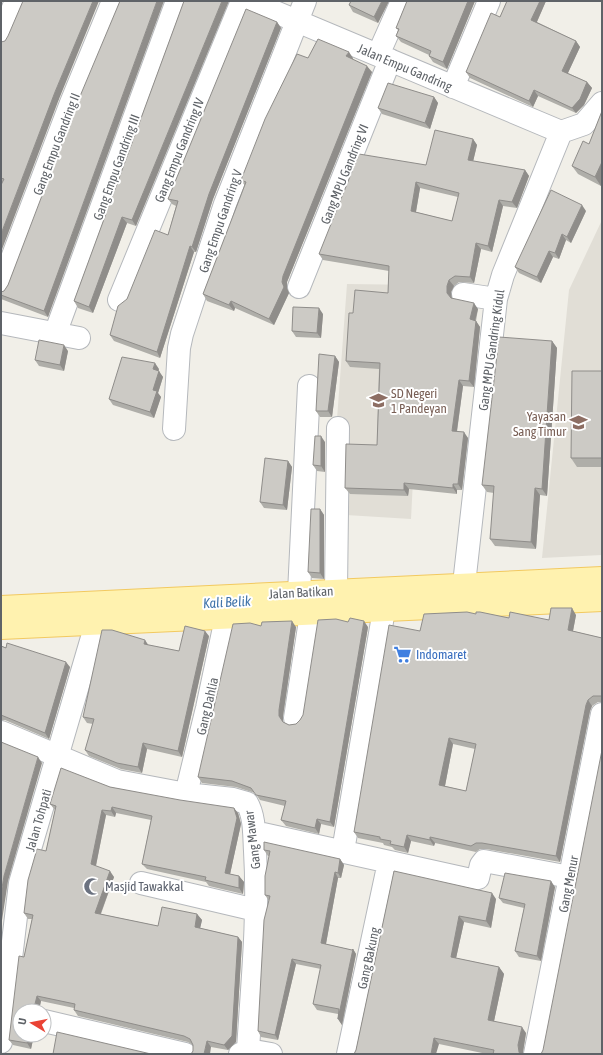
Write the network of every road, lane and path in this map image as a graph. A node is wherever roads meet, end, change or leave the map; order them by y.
1 (16, 1) edge
2 (113, 1) edge
3 (177, 1) edge
4 (242, 1) edge
5 (249, 1) edge
6 (305, 1) edge
7 (402, 1) edge
8 (488, 1) edge
9 (296, 21) junction
10 (1, 36) edge
11 (384, 58) junction
12 (453, 87) junction
13 (602, 103) edge
14 (561, 132) junction
15 (1, 287) edge
16 (299, 287) dead end
17 (463, 294) dead end
18 (496, 299) junction
19 (118, 300) dead end
20 (1, 323) edge
21 (55, 334) junction
22 (79, 338) dead end
23 (309, 386) dead end
24 (338, 428) dead end
25 (174, 429) dead end
26 (602, 578) edge
27 (463, 584) junction
28 (336, 591) junction
29 (299, 593) junction
30 (602, 600) edge
31 (462, 606) junction
32 (1, 608) edge
33 (384, 610) junction
34 (94, 613) junction
35 (311, 614) junction
36 (226, 618) junction
37 (1, 628) edge
38 (602, 714) edge
39 (295, 718) dead end
40 (1, 732) edge
41 (57, 757) junction
42 (186, 794) junction
43 (254, 832) junction
44 (343, 851) junction
45 (389, 862) junction
46 (570, 876) junction
47 (141, 883) dead end
48 (256, 910) junction
49 (9, 1013) edge
50 (52, 1023) edge
51 (1, 1042) edge
52 (244, 1052) edge
53 (185, 1054) edge
54 (271, 1054) edge
55 (348, 1054) edge
56 (535, 1054) edge

1 - 10 street
2 - 15 street, Gang Empu Gandring II
3 - 21 street, Gang Empu Gandring III
4 - 19 street, Gang Empu Gandring IV
5 - 9 street, Jalan Empu Gandring
6 - 9 street, Gang Empu Gandring V
7 - 11 street, Gang MPU Gandring VI
8 - 12 street
9 - 11 street, Jalan Empu Gandring
9 - 25 street, Gang Empu Gandring V
11 - 12 street, Jalan Empu Gandring
11 - 16 street, Gang MPU Gandring VI
12 - 14 street, Jalan Empu Gandring
13 - 14 street
14 - 18 street, Gang MPU Gandring Kidul
17 - 18 street
18 - 27 street, Gang MPU Gandring Kidul
20 - 21 street
21 - 22 street
23 - 29 street
24 - 28 street
26 - 27 main road, Jalan Batikan
27 - 28 main road, Jalan Batikan
27 - 31 street, Gang MPU Gandring Kidul
28 - 29 main road, Jalan Batikan
29 - 34 main road, Jalan Batikan
30 - 31 main road, Jalan Batikan
31 - 33 main road, Jalan Batikan
32 - 34 main road, Jalan Batikan
33 - 35 main road, Jalan Batikan
33 - 44 street
34 - 36 main road, Jalan Batikan
34 - 37 main road, Jalan Batikan
34 - 41 street, Jalan Tohpati
35 - 36 main road, Jalan Batikan
35 - 39 street
36 - 42 street, Gang Dahlia
38 - 46 street, Gang Menur
40 - 41 street, Gang Mawar
41 - 42 street, Gang Mawar
41 - 49 street, Jalan Tohpati
42 - 43 street, Gang Mawar
43 - 44 street
43 - 48 street, Gang Mawar
44 - 45 street
45 - 46 street
45 - 55 street, Gang Bakung
46 - 56 street, Gang Menur
47 - 48 street
48 - 52 street, Gang Mawar
49 - 51 street, Jalan Tohpati
50 - 53 street
52 - 54 street

